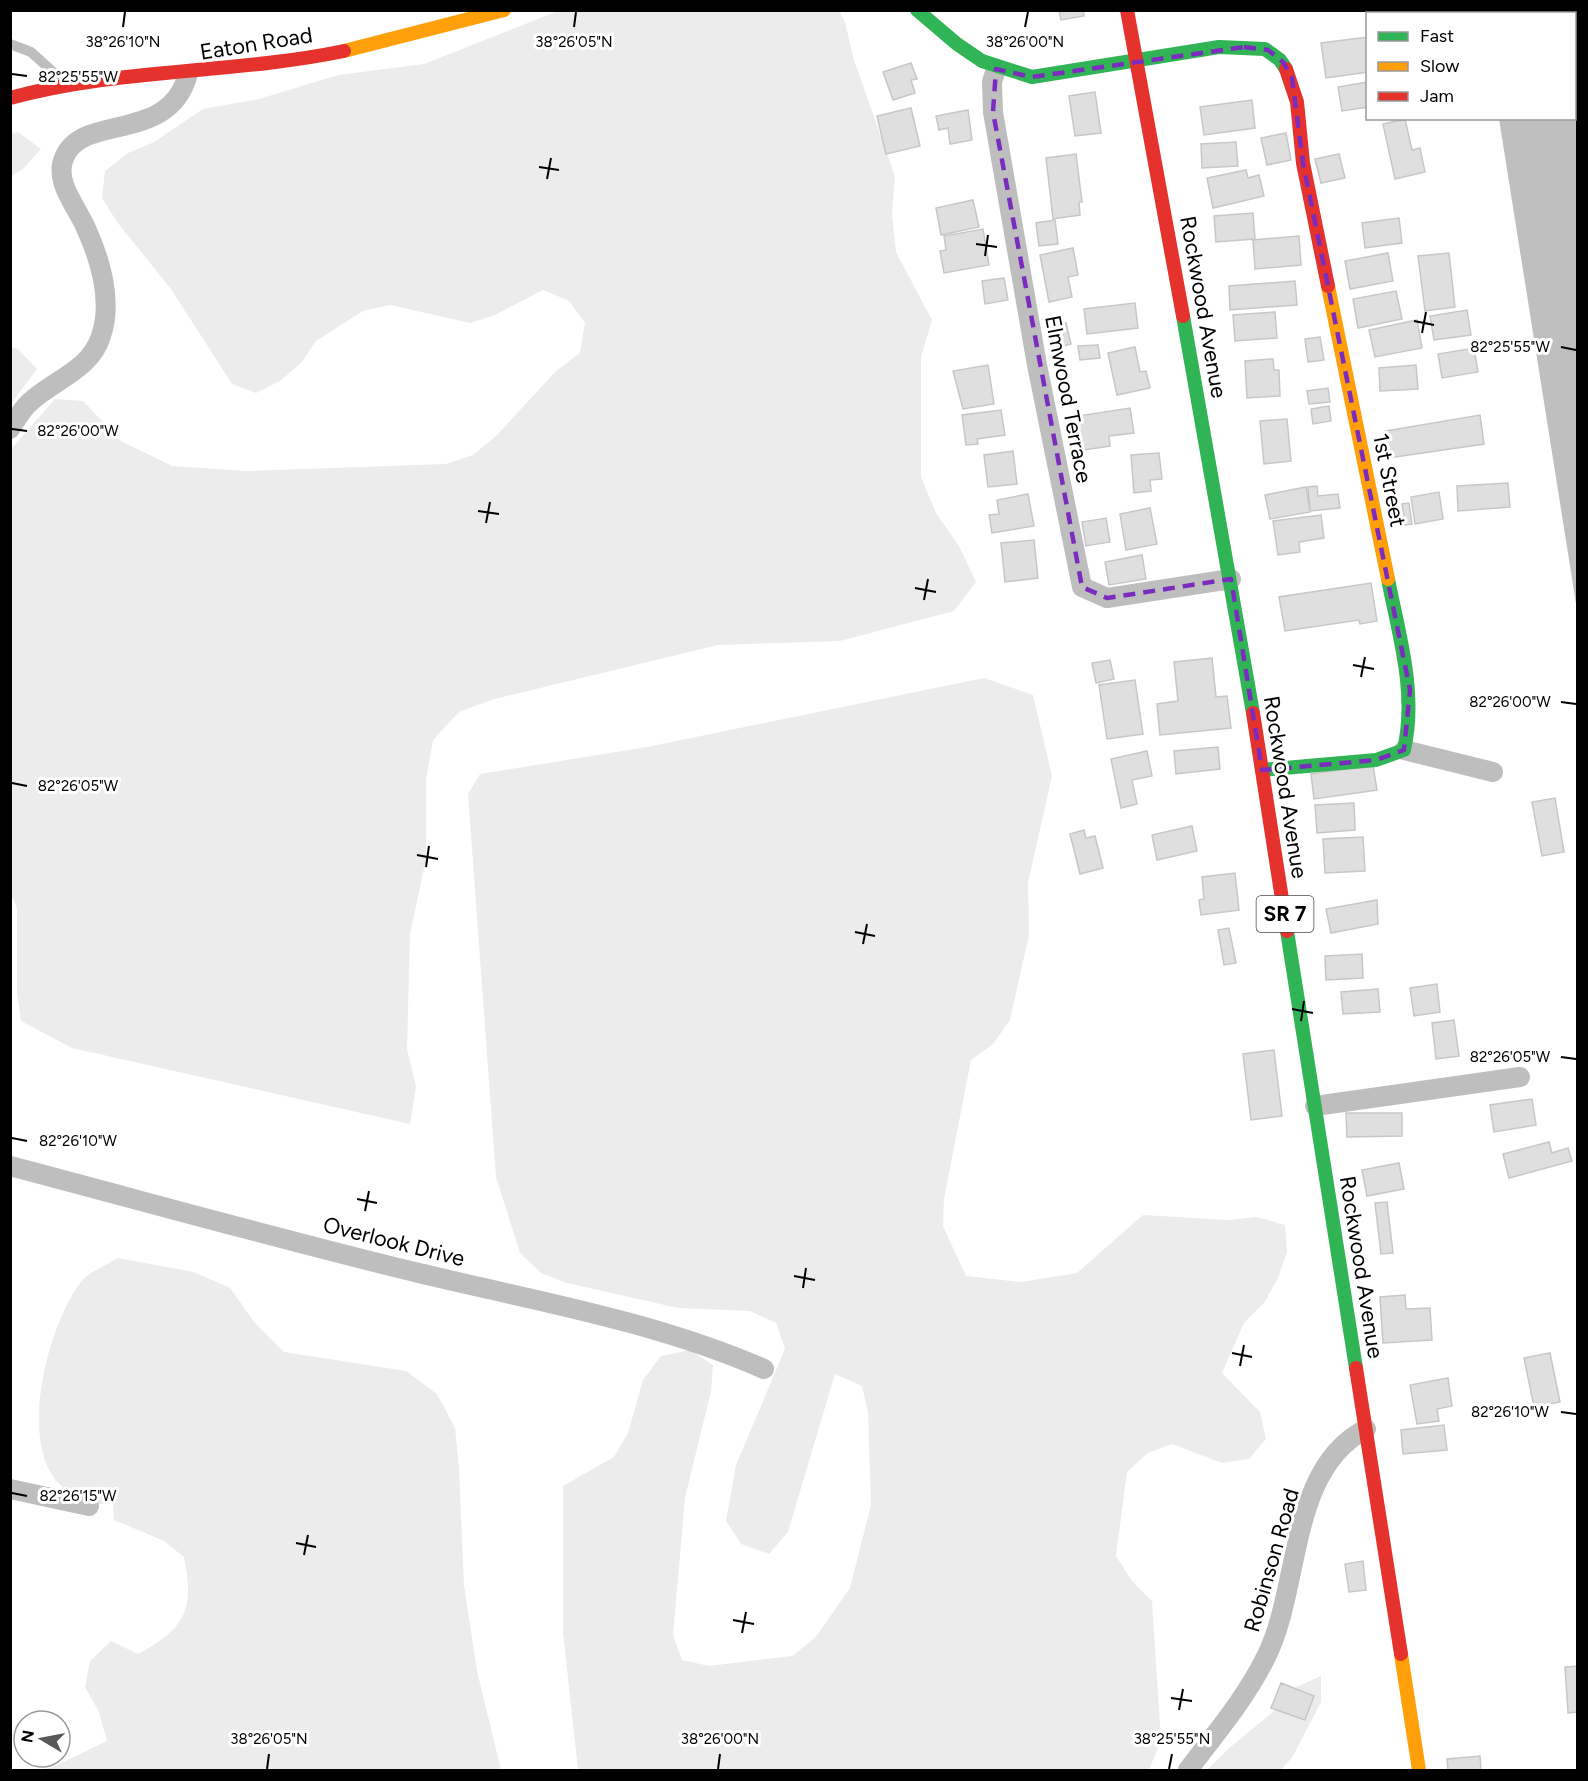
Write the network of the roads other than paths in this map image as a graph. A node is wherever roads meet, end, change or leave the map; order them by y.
1 (504, 10) edge
2 (917, 10) edge
3 (1127, 10) edge
4 (10, 44) edge
5 (1136, 61) junction
6 (996, 69) junction
7 (188, 74) junction
8 (68, 85) junction
9 (10, 98) edge
10 (10, 429) edge
11 (1231, 579) junction
12 (1404, 750) junction
13 (1262, 770) junction
14 (1493, 772) dead end
15 (1520, 1077) dead end
16 (1315, 1106) junction
17 (10, 1166) edge
18 (764, 1369) dead end
19 (1366, 1429) junction
20 (10, 1489) edge
21 (89, 1506) dead end
22 (1188, 1770) edge
23 (1419, 1770) edge

1 - 7 main road, Eaton Road
2 - 6 main road
3 - 5 main road, SR 7
4 - 8 lane
5 - 6 main road
5 - 11 main road, Rockwood Avenue / SR 7
5 - 12 main road, 1st Street
6 - 11 street, Elmwood Terrace
7 - 8 main road, Eaton Road
7 - 10 street
8 - 9 main road, Eaton Road
11 - 13 main road, Rockwood Avenue / SR 7
12 - 13 main road
12 - 14 street
13 - 16 main road, Rockwood Avenue / SR 7
15 - 16 street
16 - 19 main road, Rockwood Avenue / SR 7
17 - 18 street, Overlook Drive
19 - 22 street, Robinson Road
19 - 23 main road, Rockwood Avenue / SR 7
20 - 21 street

